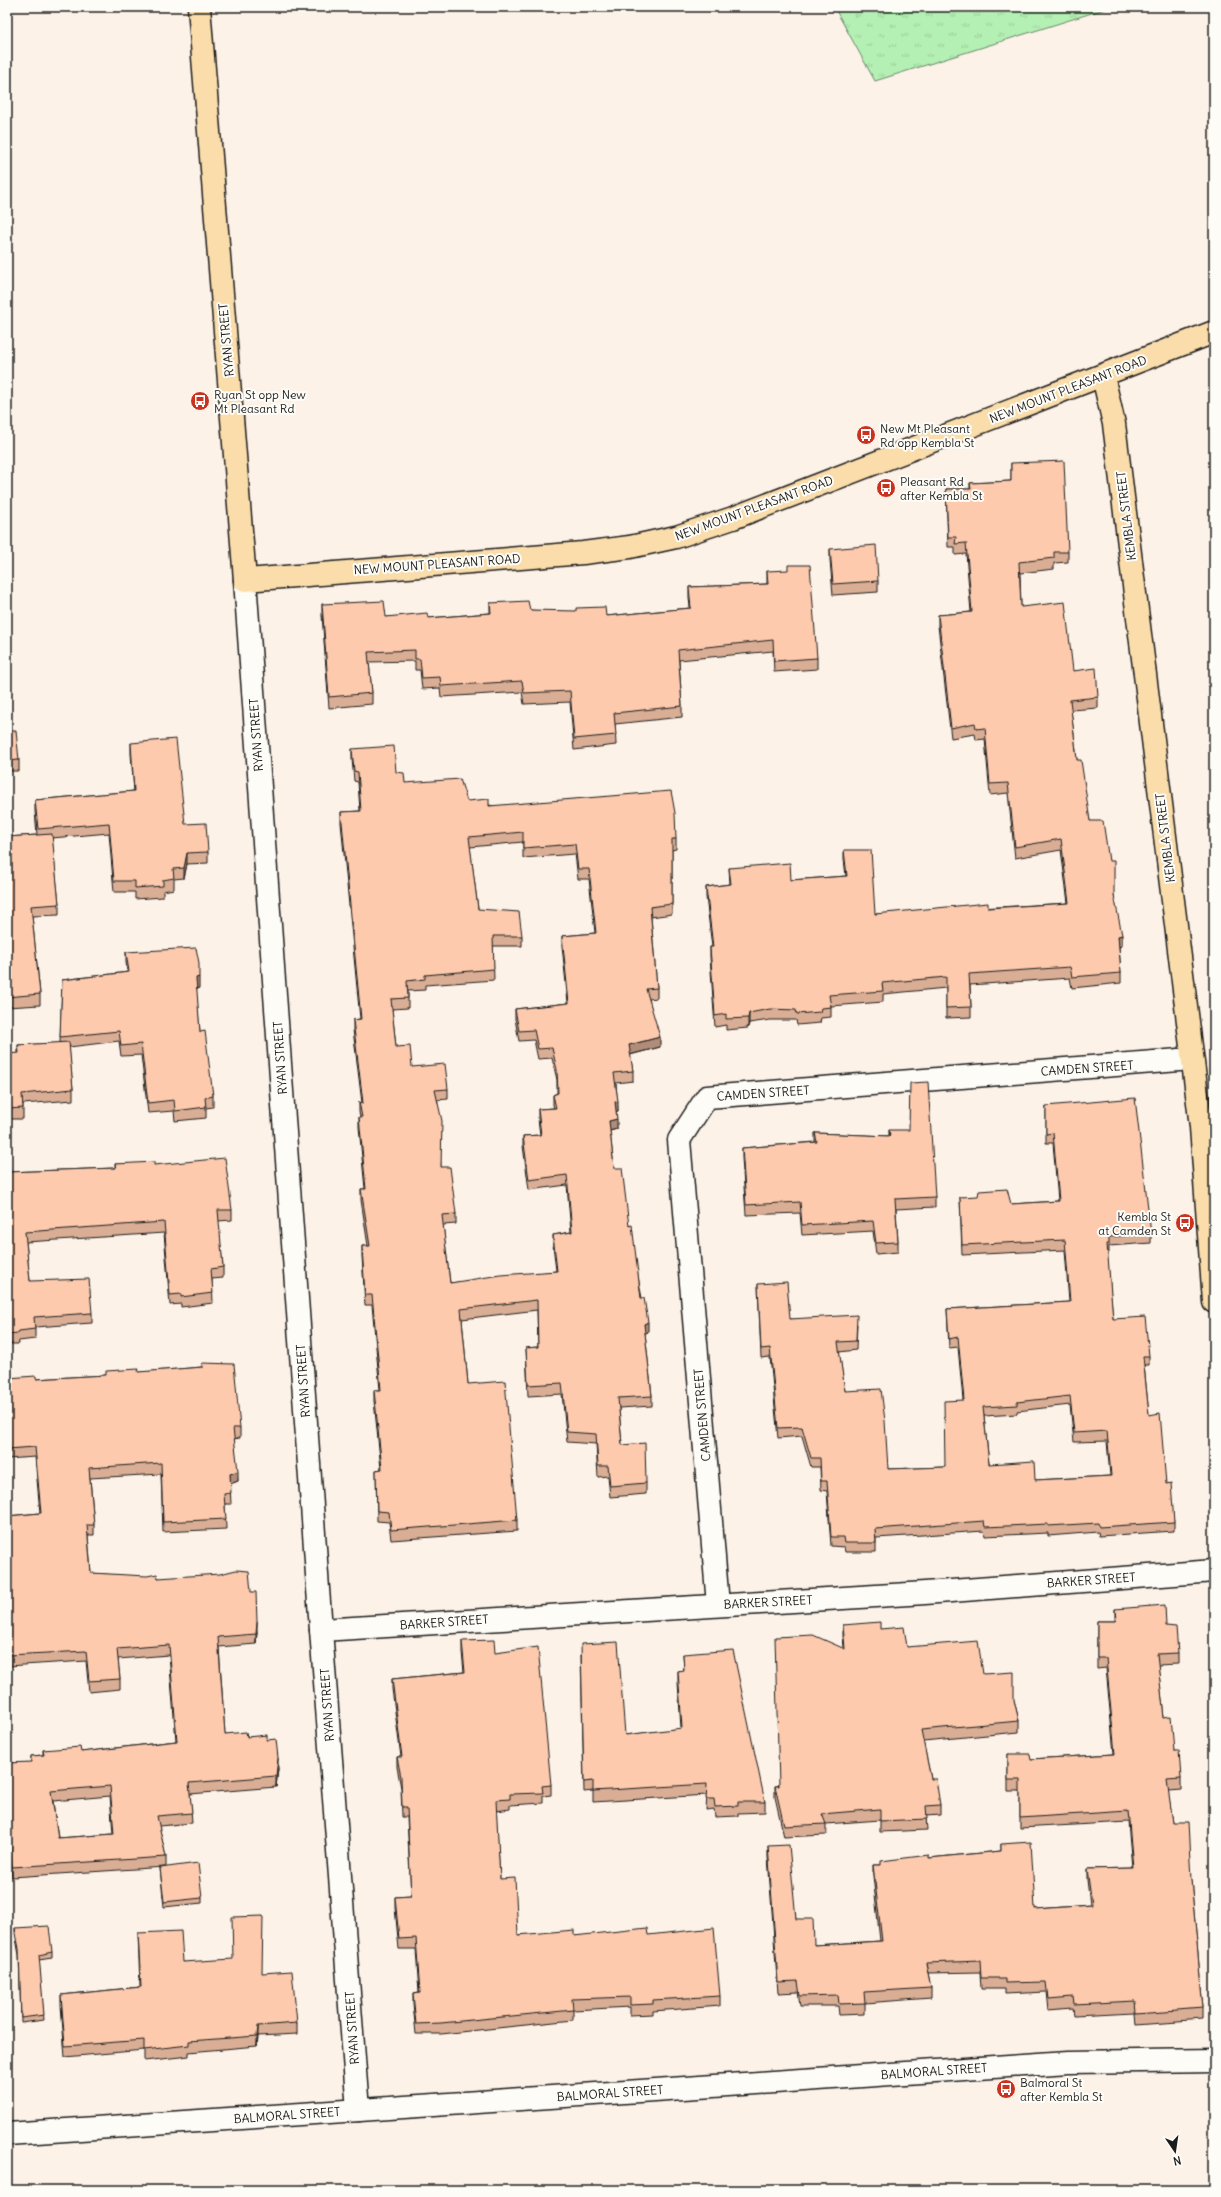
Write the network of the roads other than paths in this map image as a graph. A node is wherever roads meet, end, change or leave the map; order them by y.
1 (199, 7) edge
2 (1214, 332) edge
3 (1102, 376) junction
4 (245, 580) junction
5 (1192, 1059) junction
6 (1207, 1127) edge
7 (1214, 1302) edge
8 (1214, 1571) edge
9 (718, 1605) junction
10 (321, 1630) junction
11 (1214, 2060) edge
12 (358, 2110) junction
13 (7, 2134) edge

1 - 4 main road, RYAN STREET
2 - 3 main road, NEW MOUNT PLEASANT ROAD
3 - 4 main road, NEW MOUNT PLEASANT ROAD
3 - 5 main road, KEMBLA STREET
4 - 10 street, RYAN STREET
5 - 6 main road, KEMBLA STREET
5 - 9 street, CAMDEN STREET
6 - 7 main road, KEMBLA STREET
8 - 9 street, BARKER STREET
9 - 10 street, BARKER STREET
10 - 12 street, RYAN STREET
11 - 12 street, BALMORAL STREET
12 - 13 street, BALMORAL STREET

